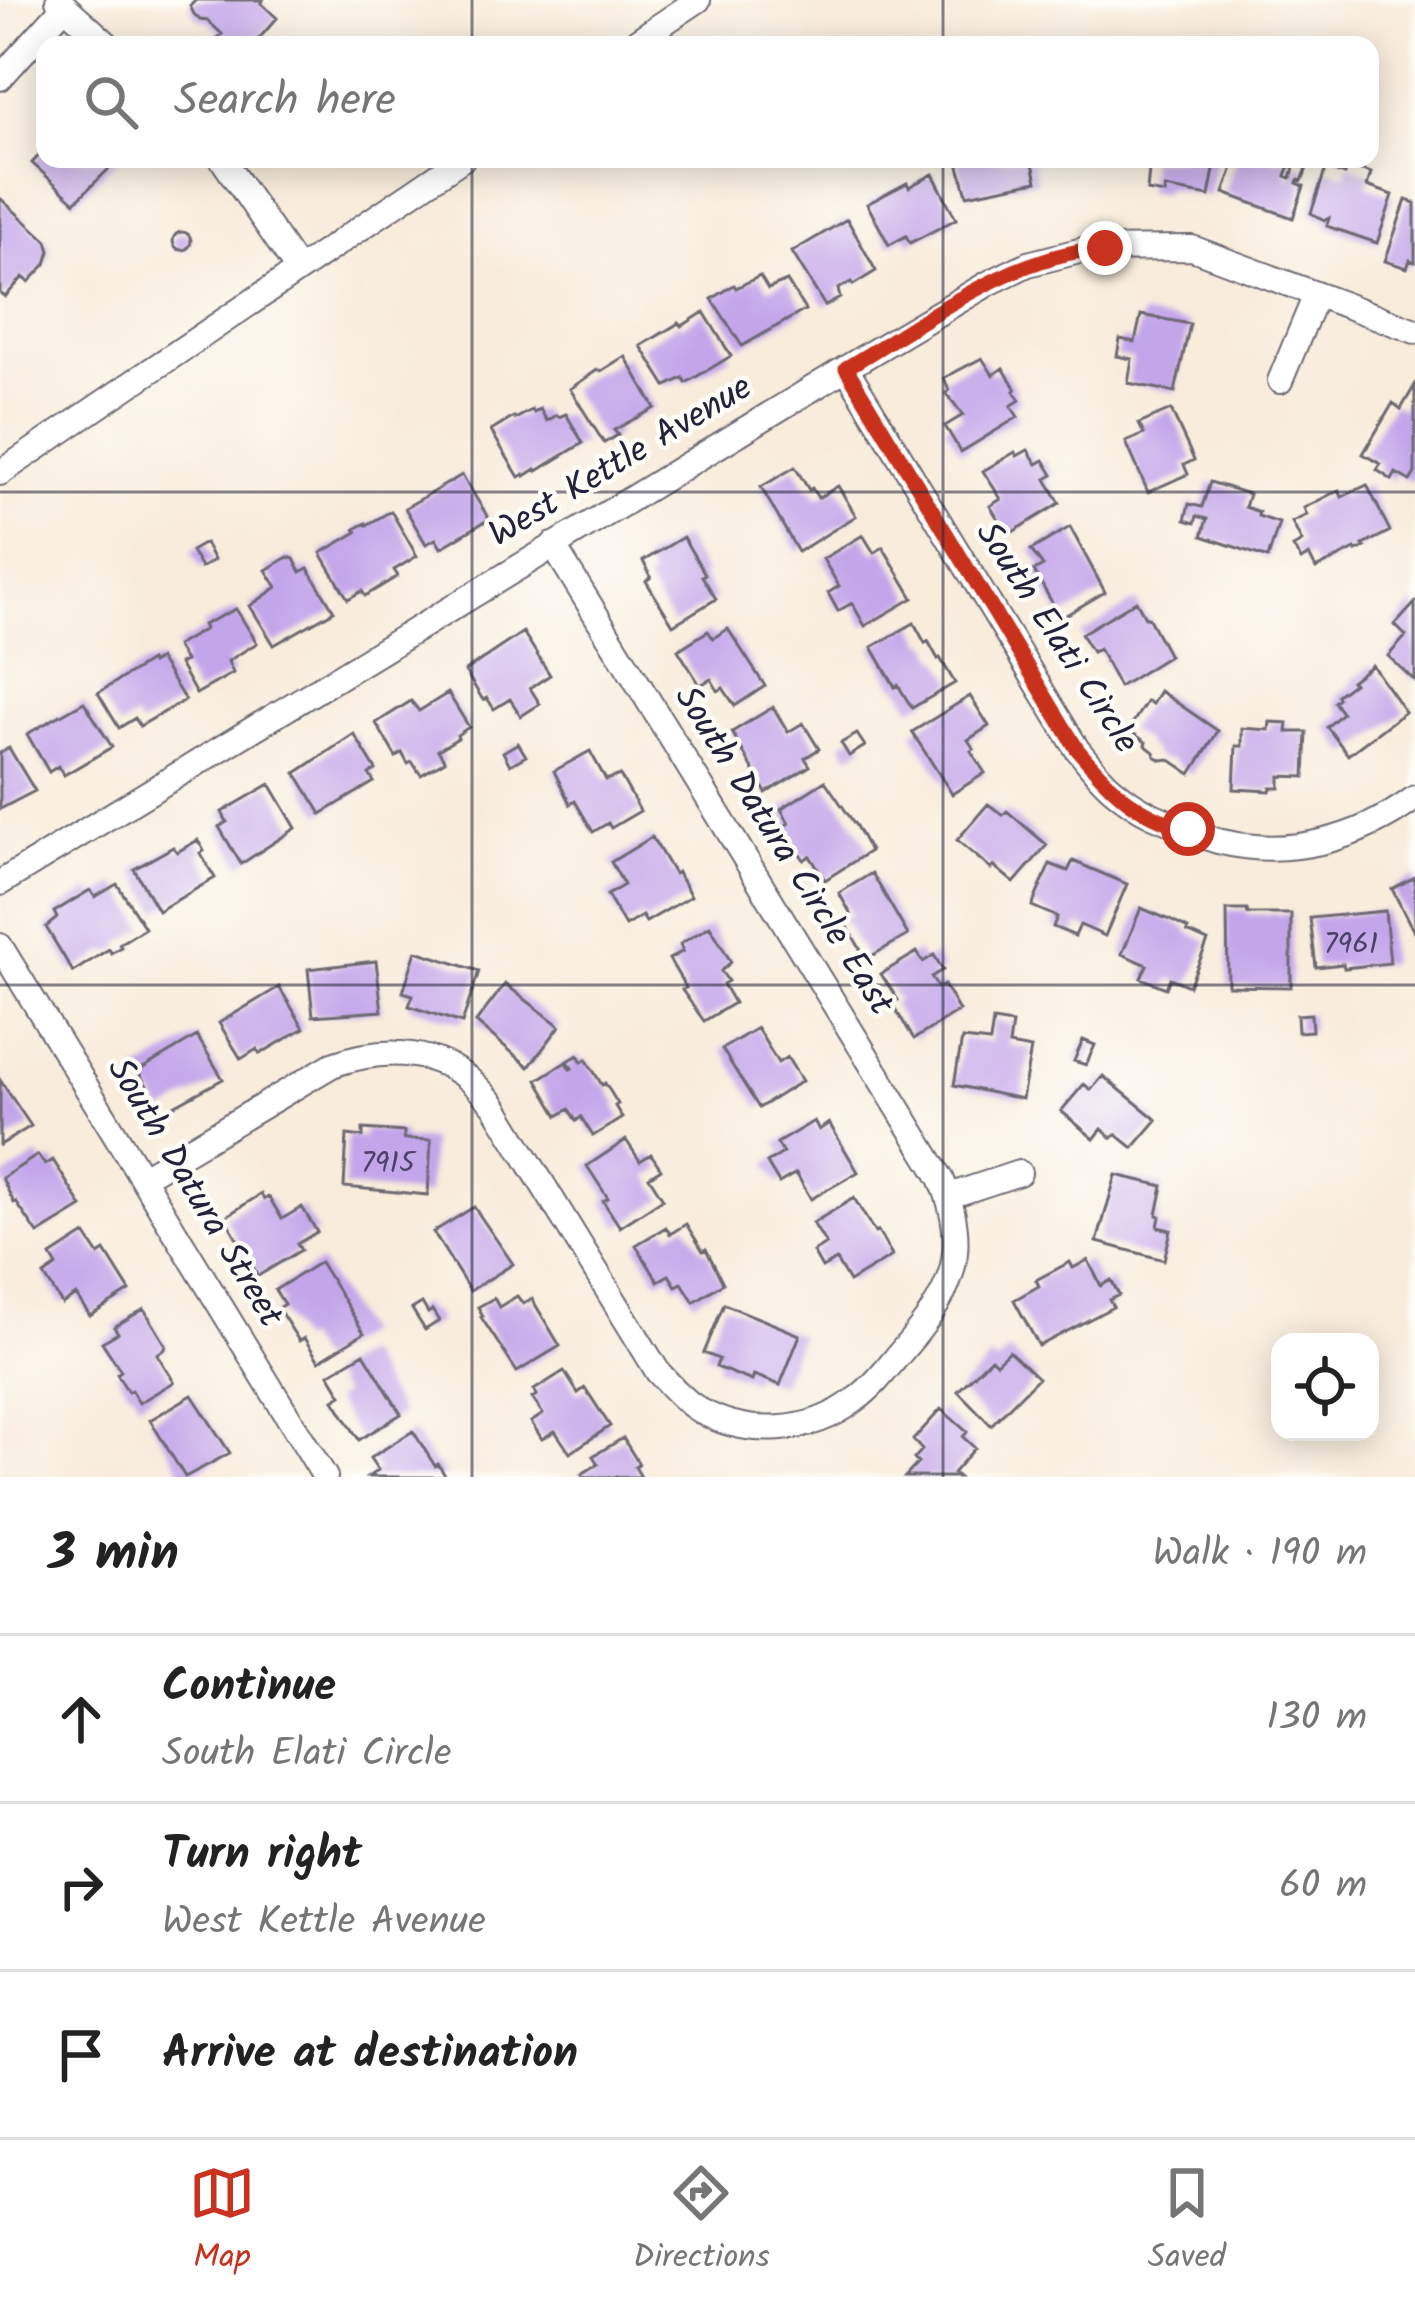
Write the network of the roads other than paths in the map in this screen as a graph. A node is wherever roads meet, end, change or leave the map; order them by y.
1 (698, 0) edge
2 (62, 3) edge
3 (98, 36) edge
4 (644, 36) edge
5 (0, 78) edge
6 (228, 168) edge
7 (449, 168) edge
8 (298, 270) junction
9 (1316, 295) junction
10 (1415, 331) edge
11 (846, 368) junction
12 (1280, 381) dead end
13 (0, 473) edge
14 (553, 545) junction
15 (1415, 798) edge
16 (0, 883) edge
17 (0, 946) edge
18 (1019, 1173) dead end
19 (143, 1178) junction
20 (949, 1196) junction
21 (325, 1477) edge

1 - 4 street
2 - 3 street
2 - 5 street
6 - 8 street
7 - 8 street
8 - 13 street
9 - 10 street, West Kettle Avenue
9 - 11 street, West Kettle Avenue
9 - 12 street
11 - 14 street, West Kettle Avenue
11 - 15 street, South Elati Circle
14 - 16 street, West Kettle Avenue
14 - 20 street, South Datura Circle East
17 - 19 street, South Datura Street
18 - 20 street
19 - 20 street, South Datura Circle East
19 - 21 street, South Datura Street

